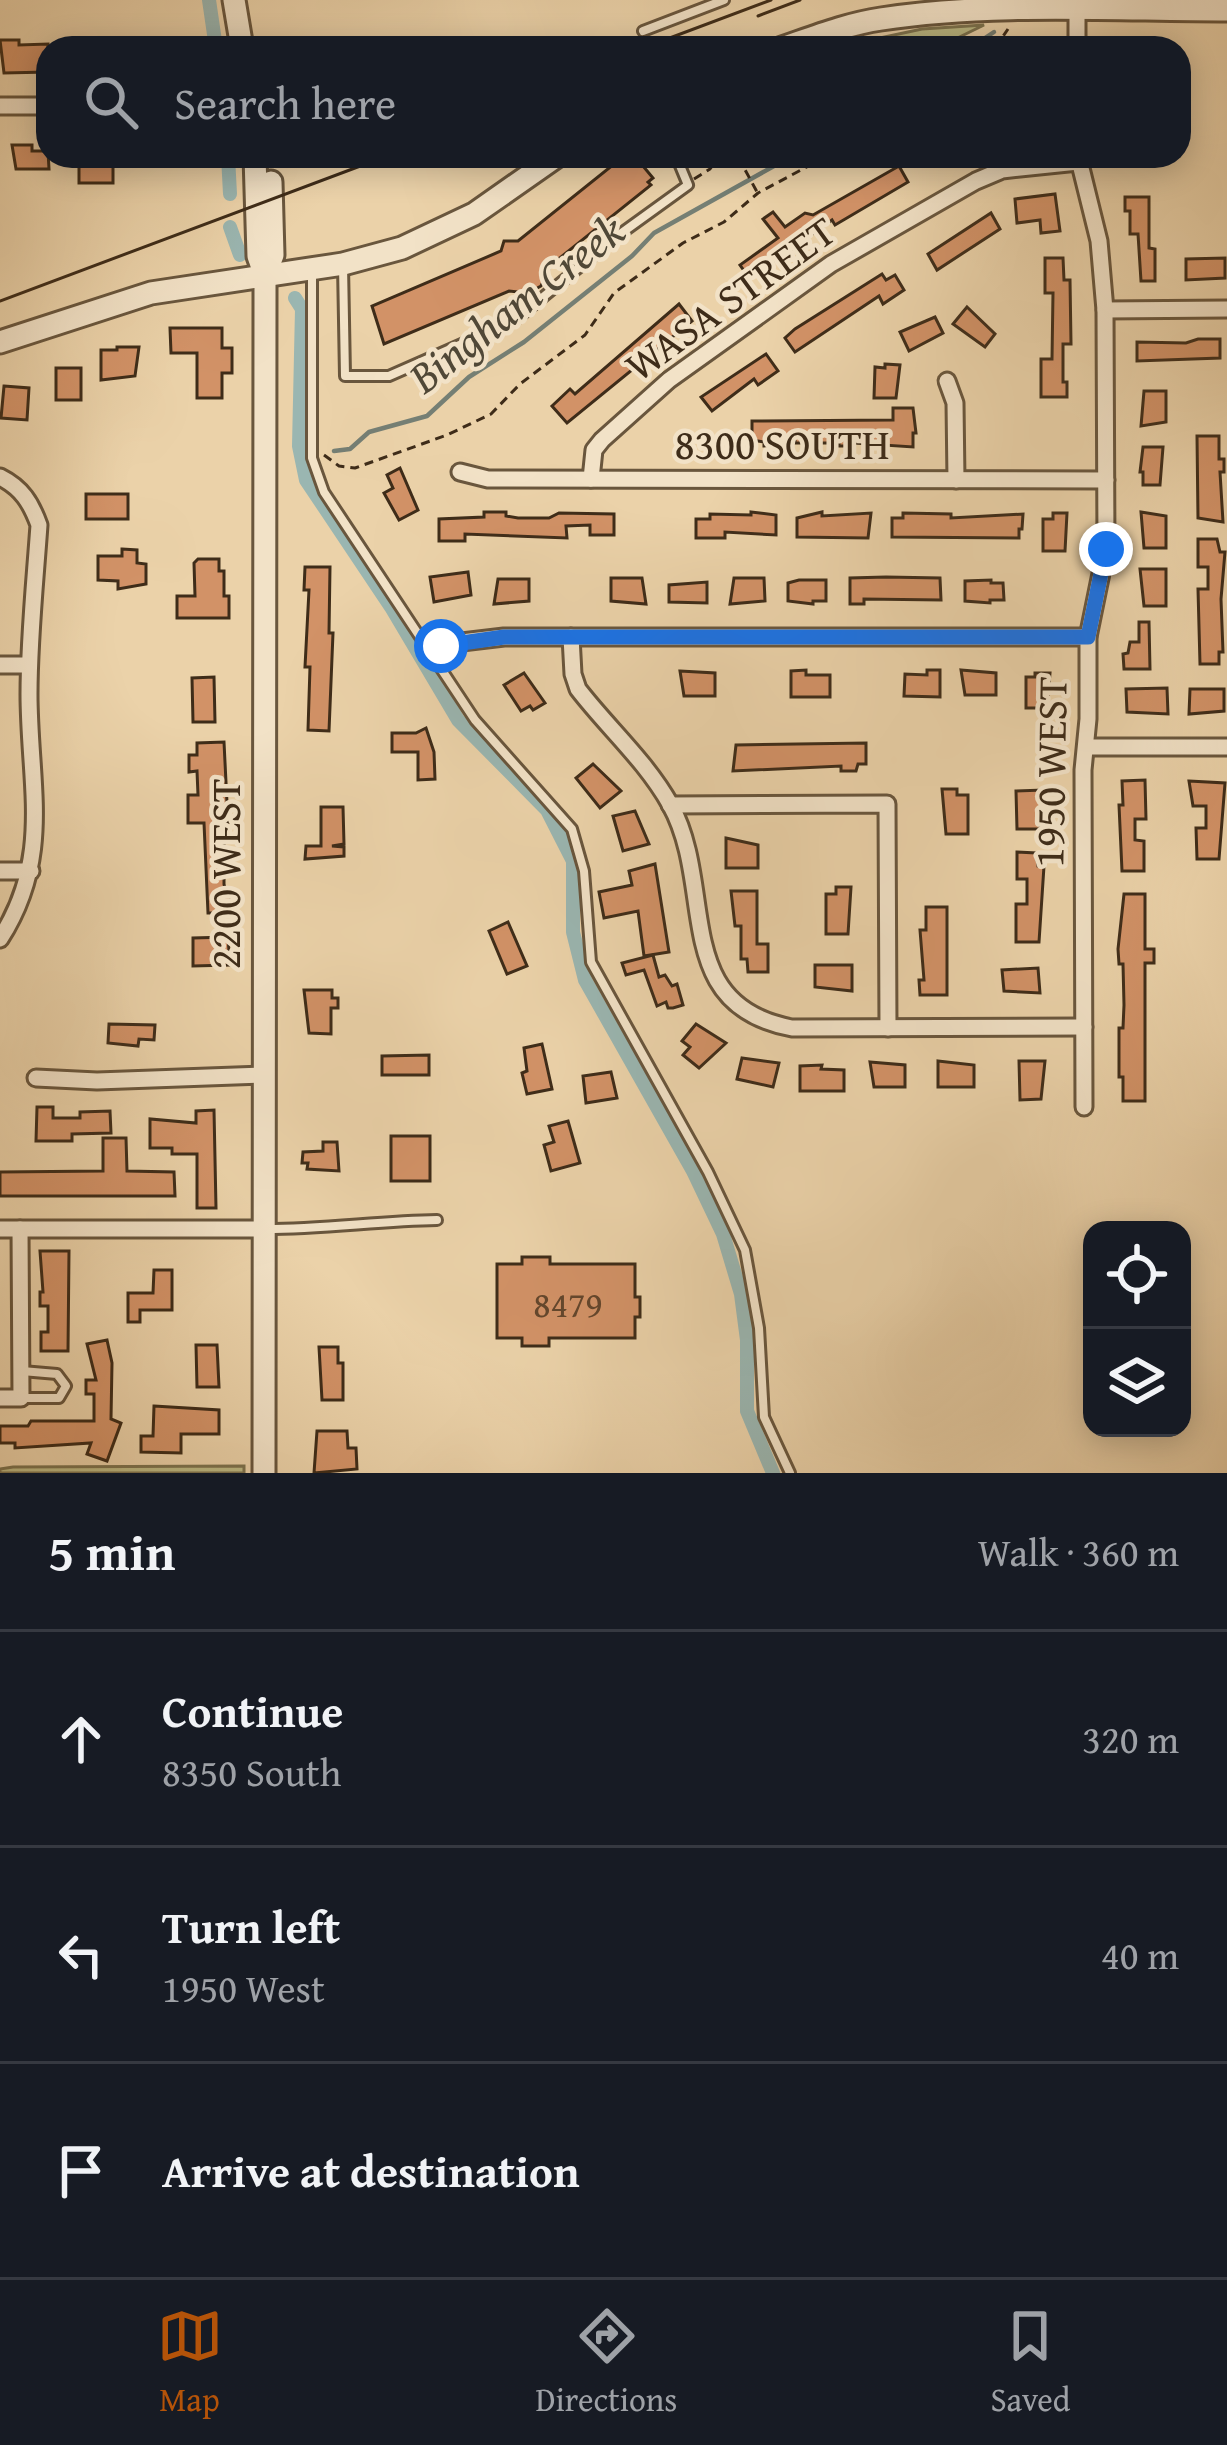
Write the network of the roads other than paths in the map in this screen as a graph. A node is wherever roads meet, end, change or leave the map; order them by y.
1 (234, 0) edge
2 (724, 0) edge
3 (1077, 10) junction
4 (1227, 10) edge
5 (644, 31) dead end
6 (240, 36) edge
7 (823, 36) edge
8 (1077, 36) edge
9 (0, 106) edge
10 (36, 106) edge
11 (255, 168) edge
12 (269, 168) edge
13 (540, 168) edge
14 (681, 168) edge
15 (1016, 168) edge
16 (1080, 168) edge
17 (343, 264) junction
18 (312, 269) junction
19 (265, 276) junction
20 (1227, 309) edge
21 (1105, 310) junction
22 (0, 342) edge
23 (947, 380) dead end
24 (460, 472) dead end
25 (0, 477) edge
26 (591, 479) junction
27 (956, 480) junction
28 (1106, 480) junction
29 (572, 637) junction
30 (1088, 637) junction
31 (428, 646) junction
32 (0, 665) edge
33 (29, 665) junction
34 (1086, 747) junction
35 (1227, 747) edge
36 (670, 805) junction
37 (0, 871) edge
38 (31, 871) junction
39 (0, 939) edge
40 (1084, 1027) junction
41 (888, 1028) junction
42 (264, 1075) junction
43 (36, 1078) dead end
44 (1084, 1107) dead end
45 (437, 1220) dead end
46 (264, 1228) junction
47 (0, 1229) edge
48 (20, 1229) junction
49 (21, 1371) junction
50 (0, 1398) edge
51 (21, 1398) junction
52 (264, 1473) edge
53 (790, 1473) edge

1 - 6 street
2 - 5 lane
3 - 4 street
3 - 7 street
3 - 8 street
9 - 10 street
11 - 19 street, 2200 WEST
12 - 19 street, 2200 WEST
13 - 17 street
14 - 17 lane
15 - 26 street, WASA STREET
16 - 21 street, 1950 WEST
17 - 18 street
18 - 19 street
18 - 31 lane
19 - 22 street
19 - 42 street, 2200 WEST
20 - 21 street
21 - 28 street, 1950 WEST
23 - 27 street
24 - 26 street, 8300 SOUTH
25 - 33 street
26 - 27 street, 8300 SOUTH
27 - 28 street, 8300 SOUTH
28 - 30 street, 1950 WEST
29 - 30 street
29 - 31 street
29 - 36 street
30 - 34 street, 1950 WEST
31 - 53 lane
32 - 33 street
33 - 38 street
34 - 35 street
34 - 40 street, 1950 WEST
36 - 41 street
36 - 41 street
37 - 38 street
38 - 39 street
40 - 41 street
40 - 44 street, 1950 WEST
42 - 43 street
42 - 46 street, 2200 WEST
45 - 46 lane
46 - 48 street
46 - 52 street, 2200 WEST
47 - 48 street
48 - 49 street
49 - 51 street
49 - 51 lane
50 - 51 street

